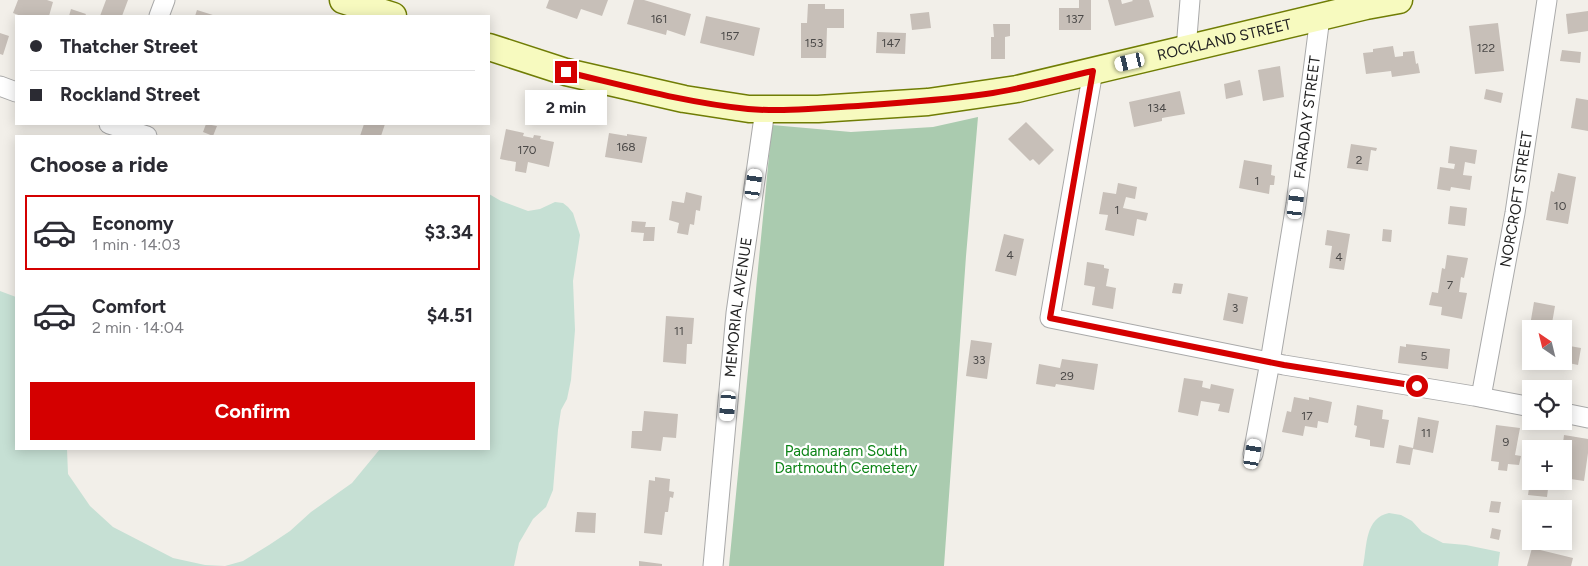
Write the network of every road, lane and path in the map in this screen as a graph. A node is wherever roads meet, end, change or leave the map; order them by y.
1 (165, 0) edge
2 (343, 0) edge
3 (1190, 0) edge
4 (1399, 0) edge
5 (1547, 0) edge
6 (160, 15) edge
7 (390, 15) edge
8 (1320, 17) junction
9 (490, 47) edge
10 (1186, 49) junction
11 (1093, 71) junction
12 (0, 86) edge
13 (15, 92) edge
14 (765, 110) junction
15 (113, 125) edge
16 (137, 132) edge
17 (1270, 362) junction
18 (1481, 397) junction
19 (1522, 405) edge
20 (1572, 415) edge
21 (1588, 418) edge
22 (1253, 454) dead end
23 (713, 566) edge

1 - 6 street
2 - 7 street
3 - 10 street
4 - 8 street, ROCKLAND STREET
5 - 18 street, NORCROFT STREET
8 - 10 street, ROCKLAND STREET
8 - 17 street, FARADAY STREET
9 - 14 street, ROCKLAND STREET
10 - 11 street, ROCKLAND STREET
11 - 14 street, ROCKLAND STREET
11 - 17 street
12 - 13 street
14 - 23 street, MEMORIAL AVENUE
15 - 16 street
17 - 18 street
17 - 22 street, FARADAY STREET
18 - 19 street
20 - 21 street

